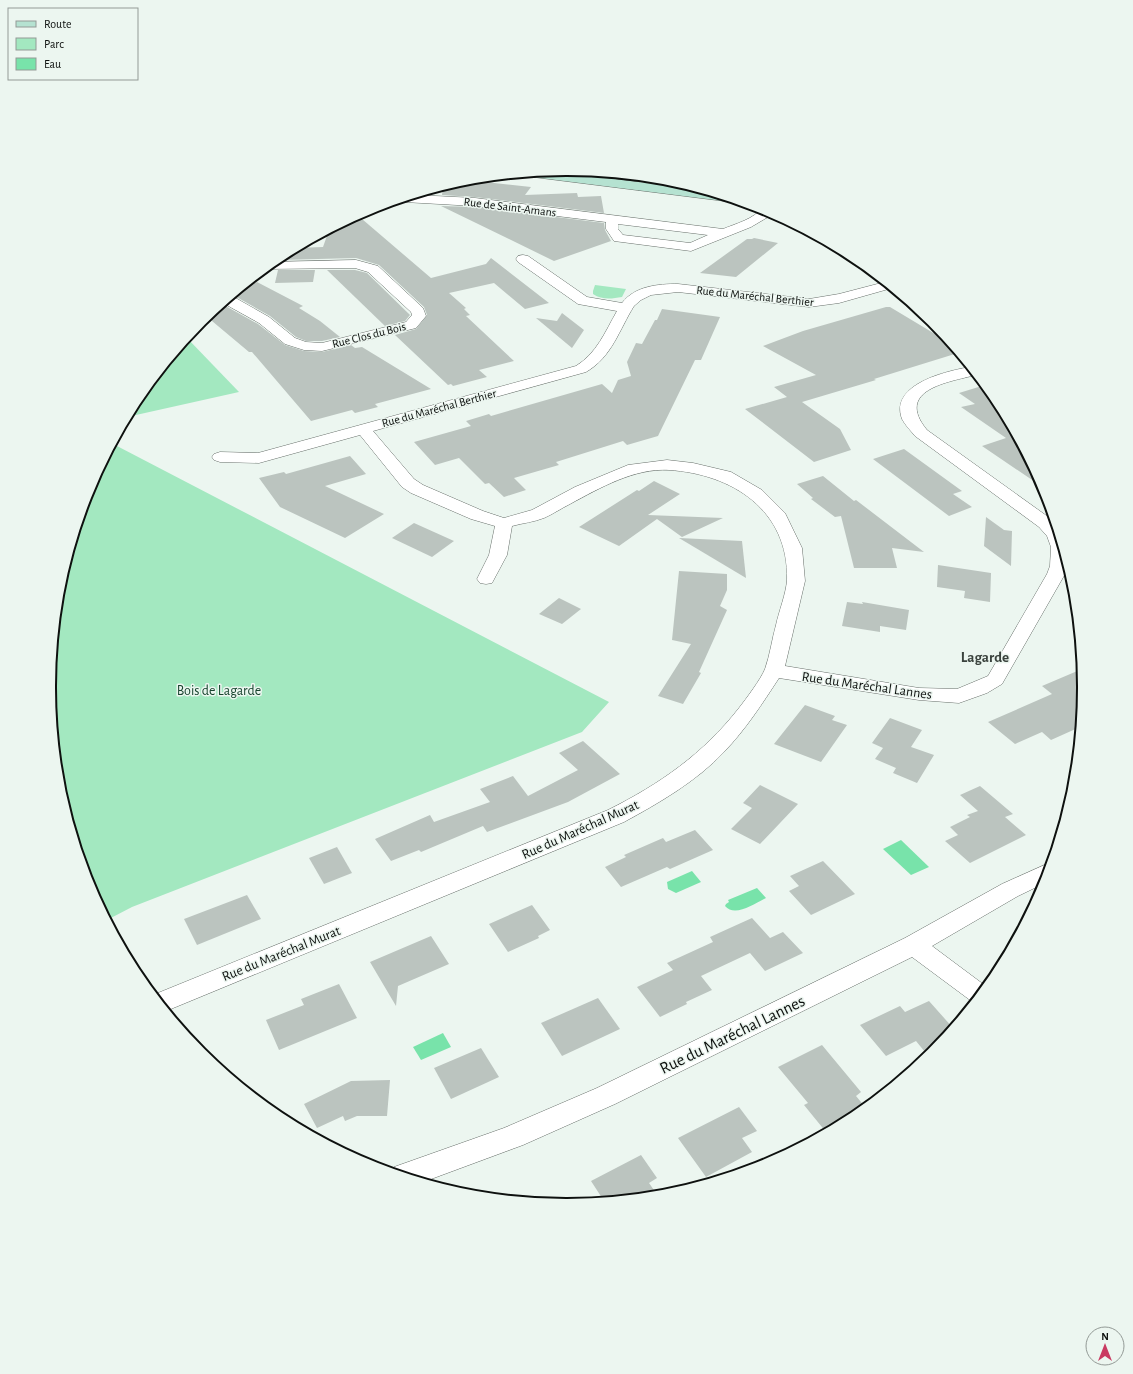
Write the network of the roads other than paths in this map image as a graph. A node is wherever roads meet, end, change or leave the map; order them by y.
1 (584, 177) edge
2 (630, 181) edge
3 (419, 199) edge
4 (761, 215) edge
5 (615, 220) junction
6 (723, 233) junction
7 (523, 259) dead end
8 (279, 266) edge
9 (883, 287) edge
10 (232, 301) edge
11 (626, 308) junction
12 (968, 372) edge
13 (363, 429) junction
14 (220, 457) dead end
15 (504, 523) junction
16 (1053, 532) edge
17 (1061, 560) edge
18 (486, 579) dead end
19 (774, 671) junction
20 (1041, 875) edge
21 (914, 945) junction
22 (977, 991) edge
23 (164, 1001) edge
24 (412, 1173) edge

1 - 2 main road
3 - 5 street, Rue de Saint-Amans
4 - 6 street, Rue de Saint-Amans
5 - 6 street, Rue de Saint-Amans
5 - 6 street, Rue de Saint-Amans
7 - 11 street
8 - 10 street, Rue Clos du Bois
9 - 11 street, Rue du Maréchal Berthier
11 - 13 street, Rue du Maréchal Berthier
12 - 16 street, Rue du Maréchal Lannes
13 - 14 street, Rue du Maréchal Berthier
13 - 15 street
15 - 18 street
15 - 19 street, Rue du Maréchal Murat
17 - 19 street, Rue du Maréchal Lannes
19 - 23 street, Rue du Maréchal Murat
20 - 21 street, Rue du Maréchal Lannes
21 - 22 street
21 - 24 street, Rue du Maréchal Lannes

